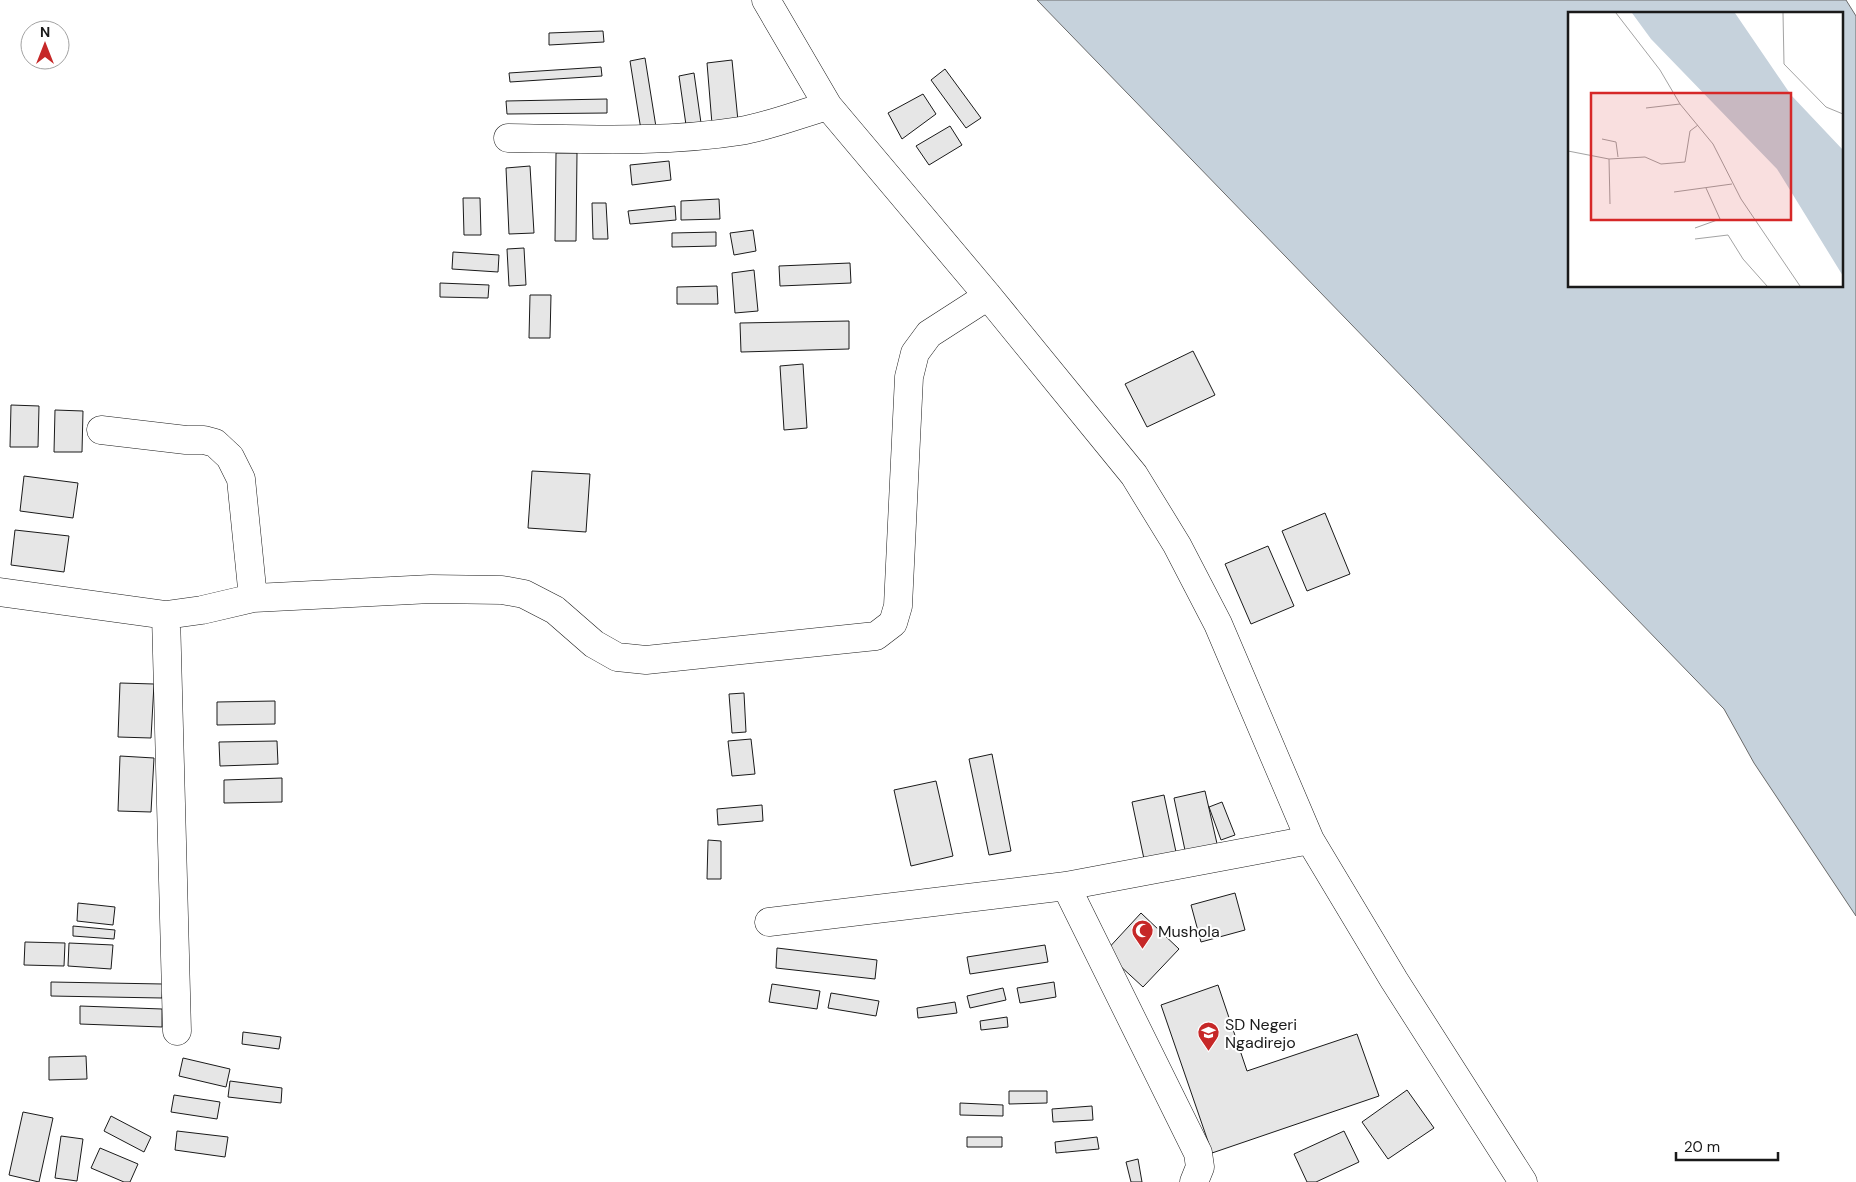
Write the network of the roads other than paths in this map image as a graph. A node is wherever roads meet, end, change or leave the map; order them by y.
1 (766, 0) edge
2 (828, 106) junction
3 (508, 138) dead end
4 (988, 296) junction
5 (101, 430) dead end
6 (0, 592) edge
7 (253, 598) junction
8 (166, 615) junction
9 (1310, 840) junction
10 (1066, 886) junction
11 (769, 922) dead end
12 (177, 1031) dead end
13 (1194, 1182) edge
14 (1523, 1182) edge

1 - 2 street
2 - 3 street
2 - 4 street
4 - 7 street
4 - 9 street
5 - 7 street
6 - 8 street
7 - 8 street
8 - 12 street
9 - 10 street
9 - 14 street
10 - 11 street
10 - 13 street

